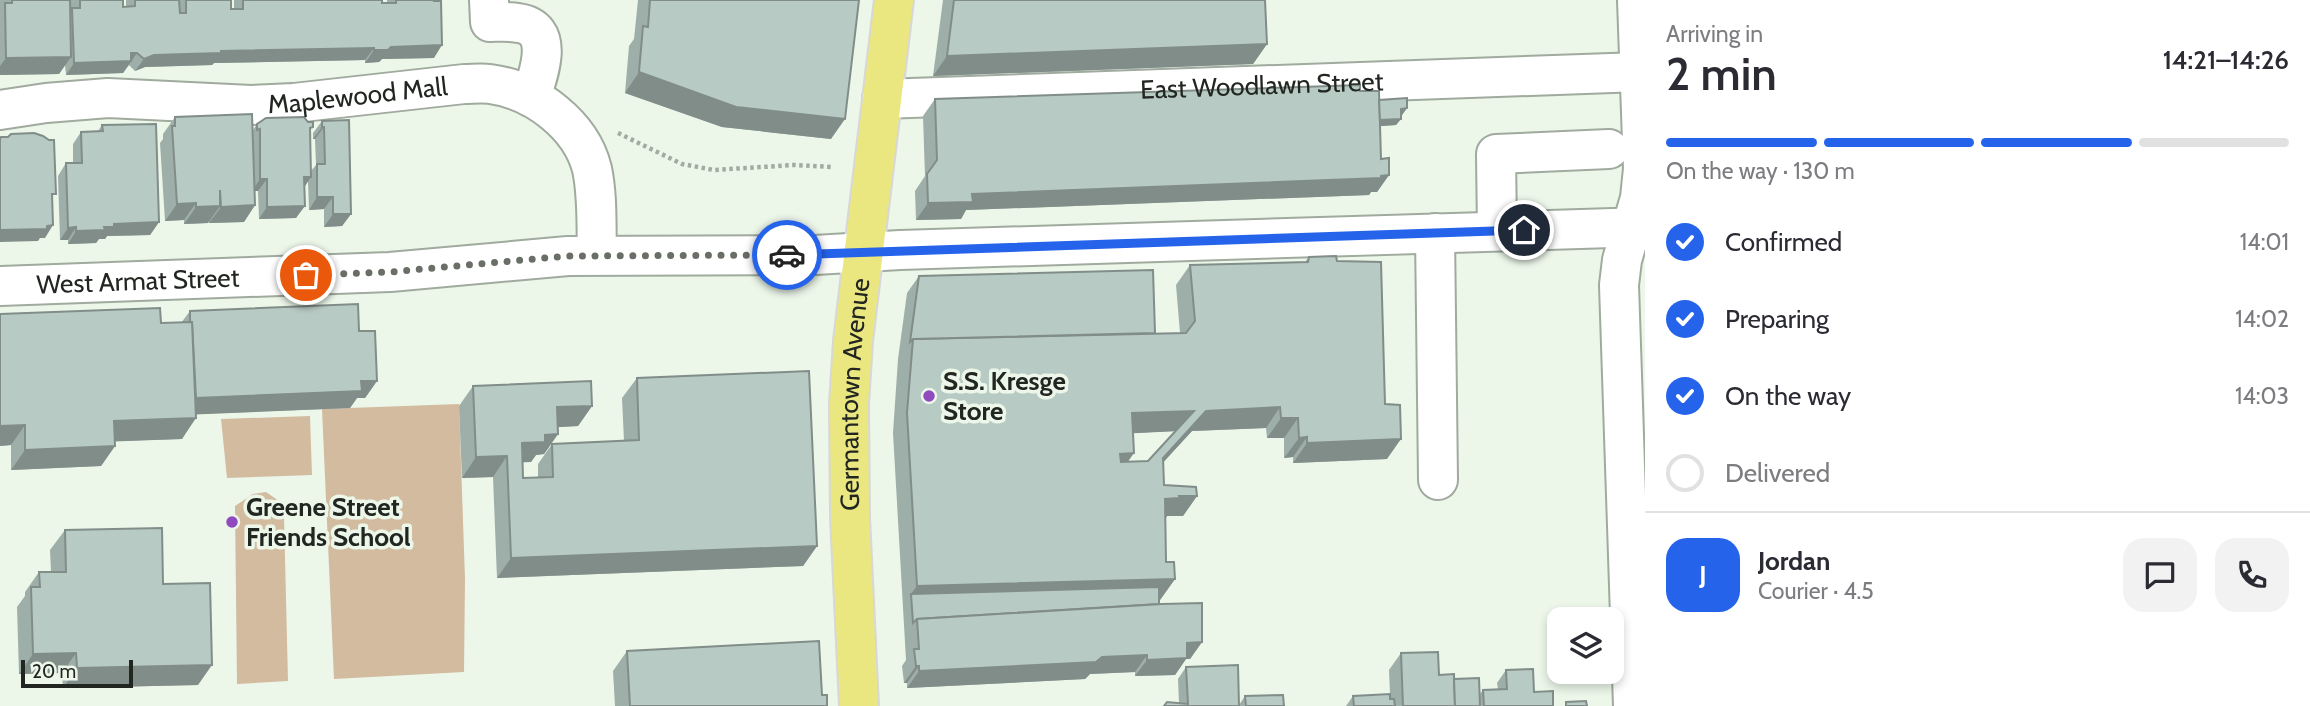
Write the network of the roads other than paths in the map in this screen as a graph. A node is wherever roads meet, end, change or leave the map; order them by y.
1 (489, 0) edge
2 (894, 0) edge
3 (1637, 0) edge
4 (1640, 72) junction
5 (531, 97) junction
6 (881, 99) junction
7 (0, 110) edge
8 (1609, 149) dead end
9 (1638, 227) edge
10 (1497, 231) junction
11 (1435, 233) junction
12 (863, 253) junction
13 (597, 255) junction
14 (0, 286) edge
15 (1438, 480) dead end
16 (859, 706) edge
17 (1633, 706) edge

1 - 5 street
2 - 6 main road, Germantown Avenue
3 - 4 street
4 - 6 street, East Woodlawn Street
4 - 9 street
5 - 7 street, Maplewood Mall
5 - 13 street, Maplewood Mall
6 - 12 main road, Germantown Avenue
8 - 10 street
9 - 10 street, West Armat Street
9 - 17 street
10 - 11 street, West Armat Street
11 - 12 street, West Armat Street
11 - 15 street
12 - 13 street, West Armat Street
12 - 16 main road, Germantown Avenue
13 - 14 street, West Armat Street

